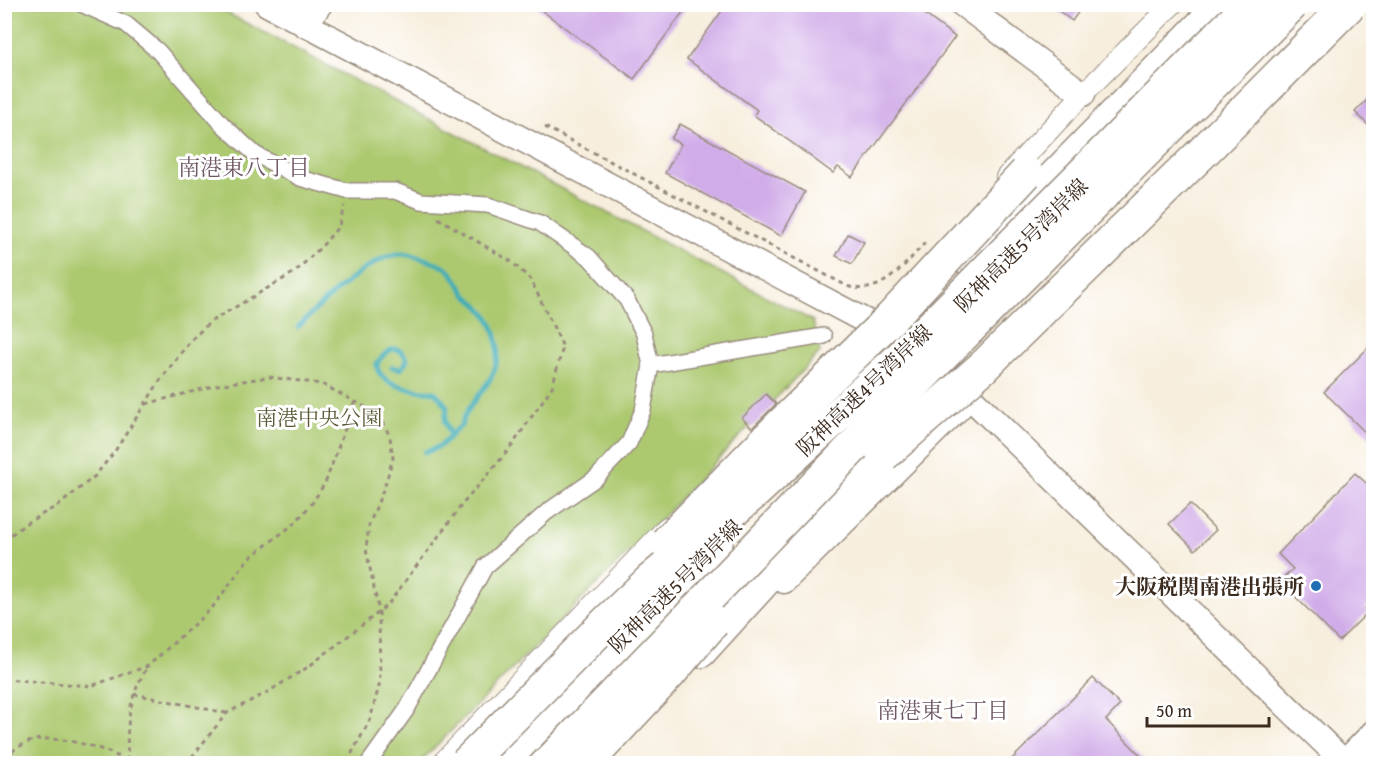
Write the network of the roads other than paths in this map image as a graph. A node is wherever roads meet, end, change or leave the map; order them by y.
1 (81, 4) edge
2 (267, 4) edge
3 (320, 4) edge
4 (962, 4) edge
5 (1173, 4) edge
6 (1194, 4) edge
7 (1223, 4) edge
8 (1251, 4) edge
9 (1261, 4) edge
10 (1292, 4) edge
11 (1302, 4) edge
12 (1317, 4) edge
13 (1350, 4) edge
14 (1366, 4) edge
15 (305, 25) junction
16 (1083, 94) junction
17 (879, 321) junction
18 (824, 336) dead end
19 (651, 365) junction
20 (970, 397) junction
21 (782, 410) dead end
22 (758, 434) dead end
23 (883, 455) junction
24 (639, 722) junction
25 (1374, 732) edge
26 (1344, 763) edge
27 (368, 764) edge
28 (441, 764) edge
29 (450, 764) edge
30 (466, 764) edge
31 (499, 764) edge
32 (548, 764) edge
33 (585, 764) edge
34 (600, 764) edge

1 - 19 street
2 - 15 street
3 - 15 street
4 - 16 street
5 - 16 street
6 - 17 highway, bridge
7 - 17 highway, bridge
8 - 30 highway, 阪神高速4号湾岸線, bridge
9 - 31 highway, 阪神高速5号湾岸線
10 - 32 highway, 阪神高速5号湾岸線, bridge
11 - 33 highway, 阪神高速4号湾岸線, bridge
12 - 23 highway, bridge
13 - 23 highway, bridge
14 - 20 street
15 - 17 street
16 - 17 street
17 - 20 street
17 - 21 street
17 - 29 highway, bridge
18 - 19 street
19 - 27 street
20 - 24 street
20 - 26 street
22 - 28 street
23 - 24 highway
24 - 34 street
25 - 26 street

